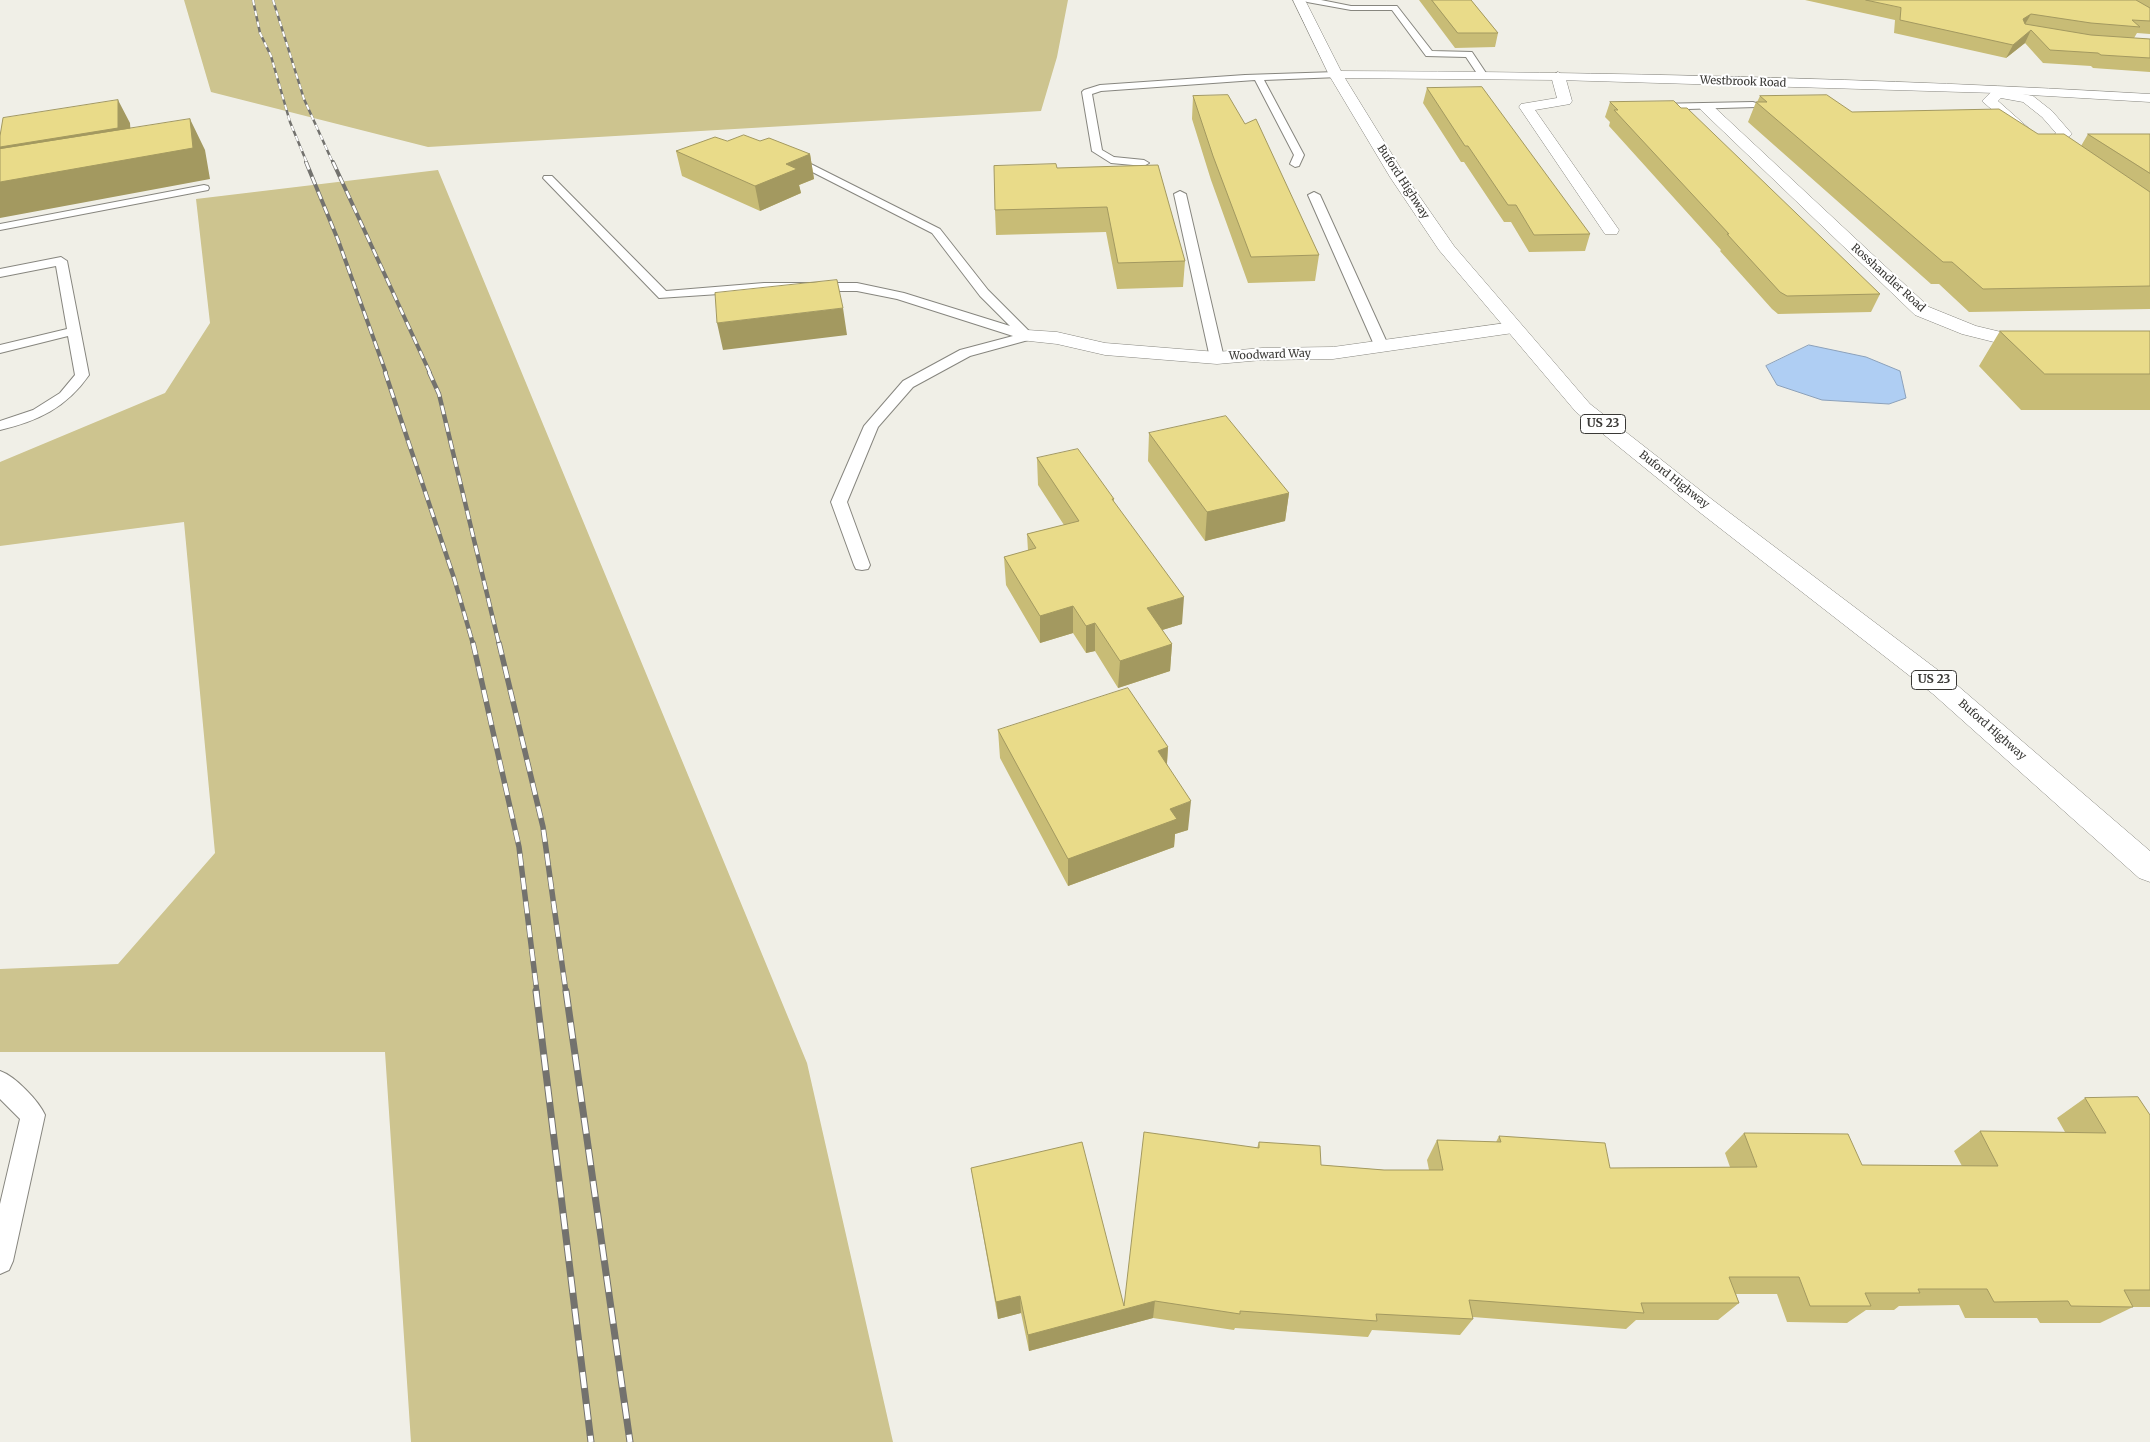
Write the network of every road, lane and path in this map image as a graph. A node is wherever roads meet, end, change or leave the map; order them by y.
1 (1299, 0) edge
2 (1307, 0) edge
3 (1351, 8) junction
4 (1329, 13) dead end
5 (1336, 76) junction
6 (1483, 76) junction
7 (1558, 76) junction
8 (1258, 78) junction
9 (1997, 91) junction
10 (2150, 98) edge
11 (1753, 106) dead end
12 (1651, 107) edge
13 (1706, 107) junction
14 (777, 149) edge
15 (1144, 163) edge
16 (1295, 164) dead end
17 (548, 178) dead end
18 (204, 188) dead end
19 (1180, 194) dead end
20 (1314, 195) dead end
21 (0, 227) edge
22 (1611, 230) dead end
23 (0, 273) edge
24 (1513, 328) junction
25 (74, 331) junction
26 (1026, 336) junction
27 (2052, 343) edge
28 (1382, 347) junction
29 (0, 349) edge
30 (1217, 358) junction
31 (0, 426) edge
32 (862, 566) dead end
33 (2150, 869) edge
34 (0, 1082) edge
35 (0, 1261) edge

1 - 5 street, Buford Highway / US 23
2 - 3 lane
3 - 4 lane
3 - 6 lane
5 - 6 street, Westbrook Road
5 - 8 lane
5 - 24 street, Buford Highway / US 23
6 - 7 street, Westbrook Road
7 - 9 street, Westbrook Road
7 - 22 street
8 - 15 lane
8 - 16 lane
9 - 9 street
9 - 10 street, Westbrook Road
11 - 13 lane
12 - 13 lane
13 - 27 street, Rosshandler Road
14 - 26 lane
17 - 26 lane
18 - 21 lane
19 - 30 lane
20 - 28 lane
23 - 25 lane
24 - 28 street, Woodward Way
24 - 33 street, Buford Highway / US 23
25 - 29 lane
25 - 31 lane
26 - 30 street, Woodward Way
26 - 32 lane
28 - 30 street, Woodward Way
34 - 35 lane

